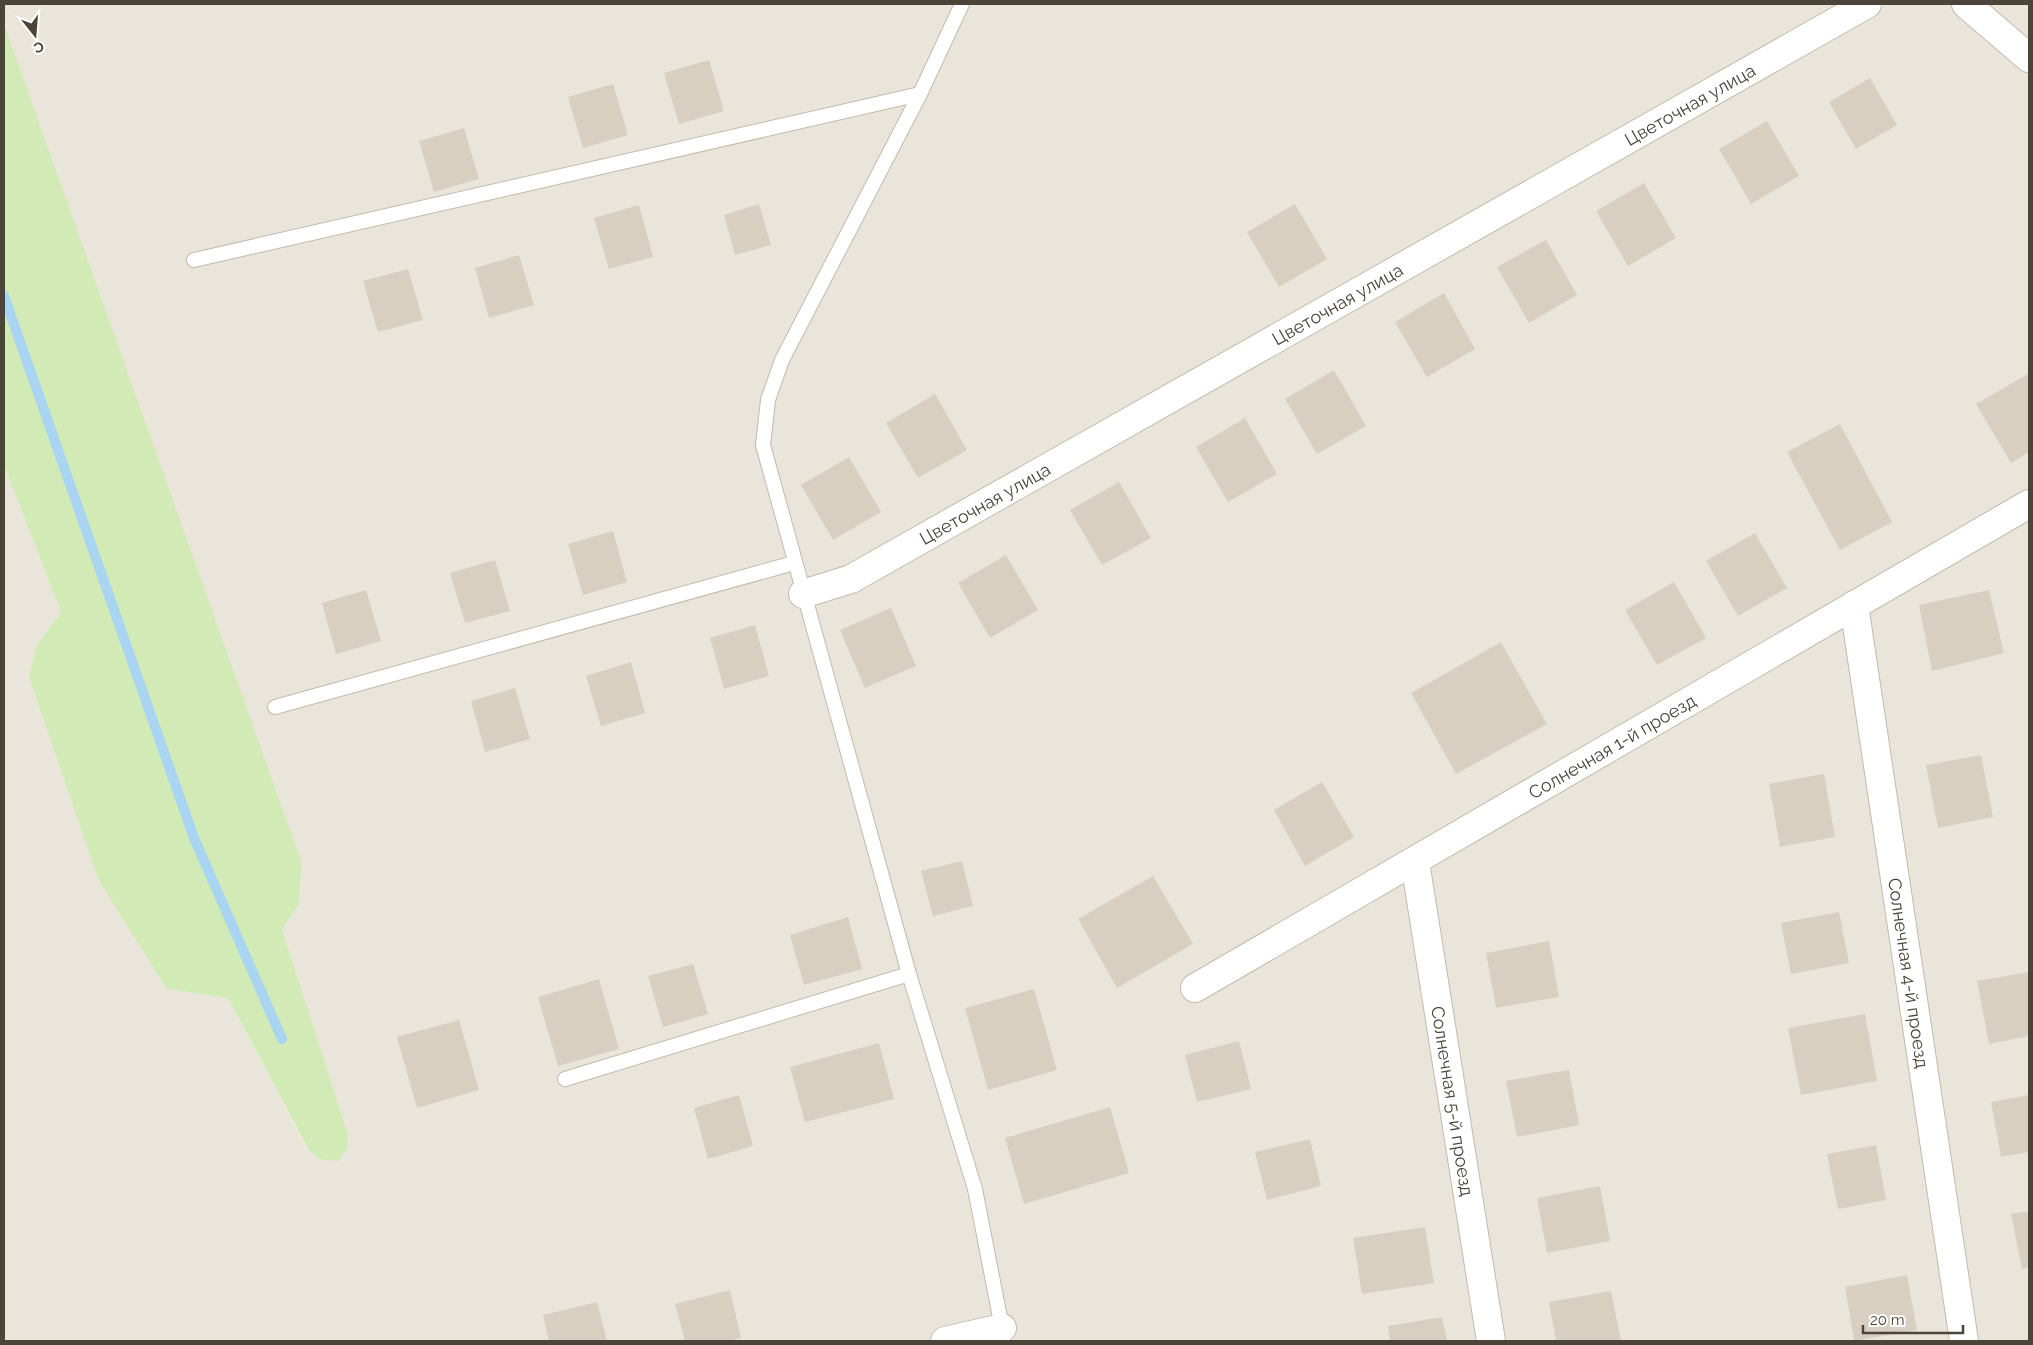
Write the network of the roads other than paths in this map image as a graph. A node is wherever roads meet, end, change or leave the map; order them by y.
1 (962, 4) edge
2 (1867, 4) edge
3 (1966, 4) edge
4 (2029, 58) edge
5 (920, 94) junction
6 (194, 260) dead end
7 (2029, 504) edge
8 (794, 563) junction
9 (802, 594) junction
10 (1854, 604) junction
11 (275, 707) dead end
12 (1415, 862) junction
13 (909, 974) junction
14 (1195, 988) dead end
15 (565, 1079) dead end
16 (1003, 1335) edge
17 (944, 1341) edge
18 (1491, 1341) edge
19 (1964, 1341) edge

1 - 5 lane
2 - 9 street, Цветочная улица
3 - 4 street
5 - 6 lane
5 - 8 lane
7 - 10 street, Солнечная 1-й проезд
8 - 9 lane
8 - 11 lane
9 - 13 lane
10 - 12 street, Солнечная 1-й проезд
10 - 19 street, Солнечная 4-й проезд
12 - 14 street, Солнечная 1-й проезд
12 - 18 street, Солнечная 5-й проезд
13 - 15 lane
13 - 16 lane
16 - 17 street

